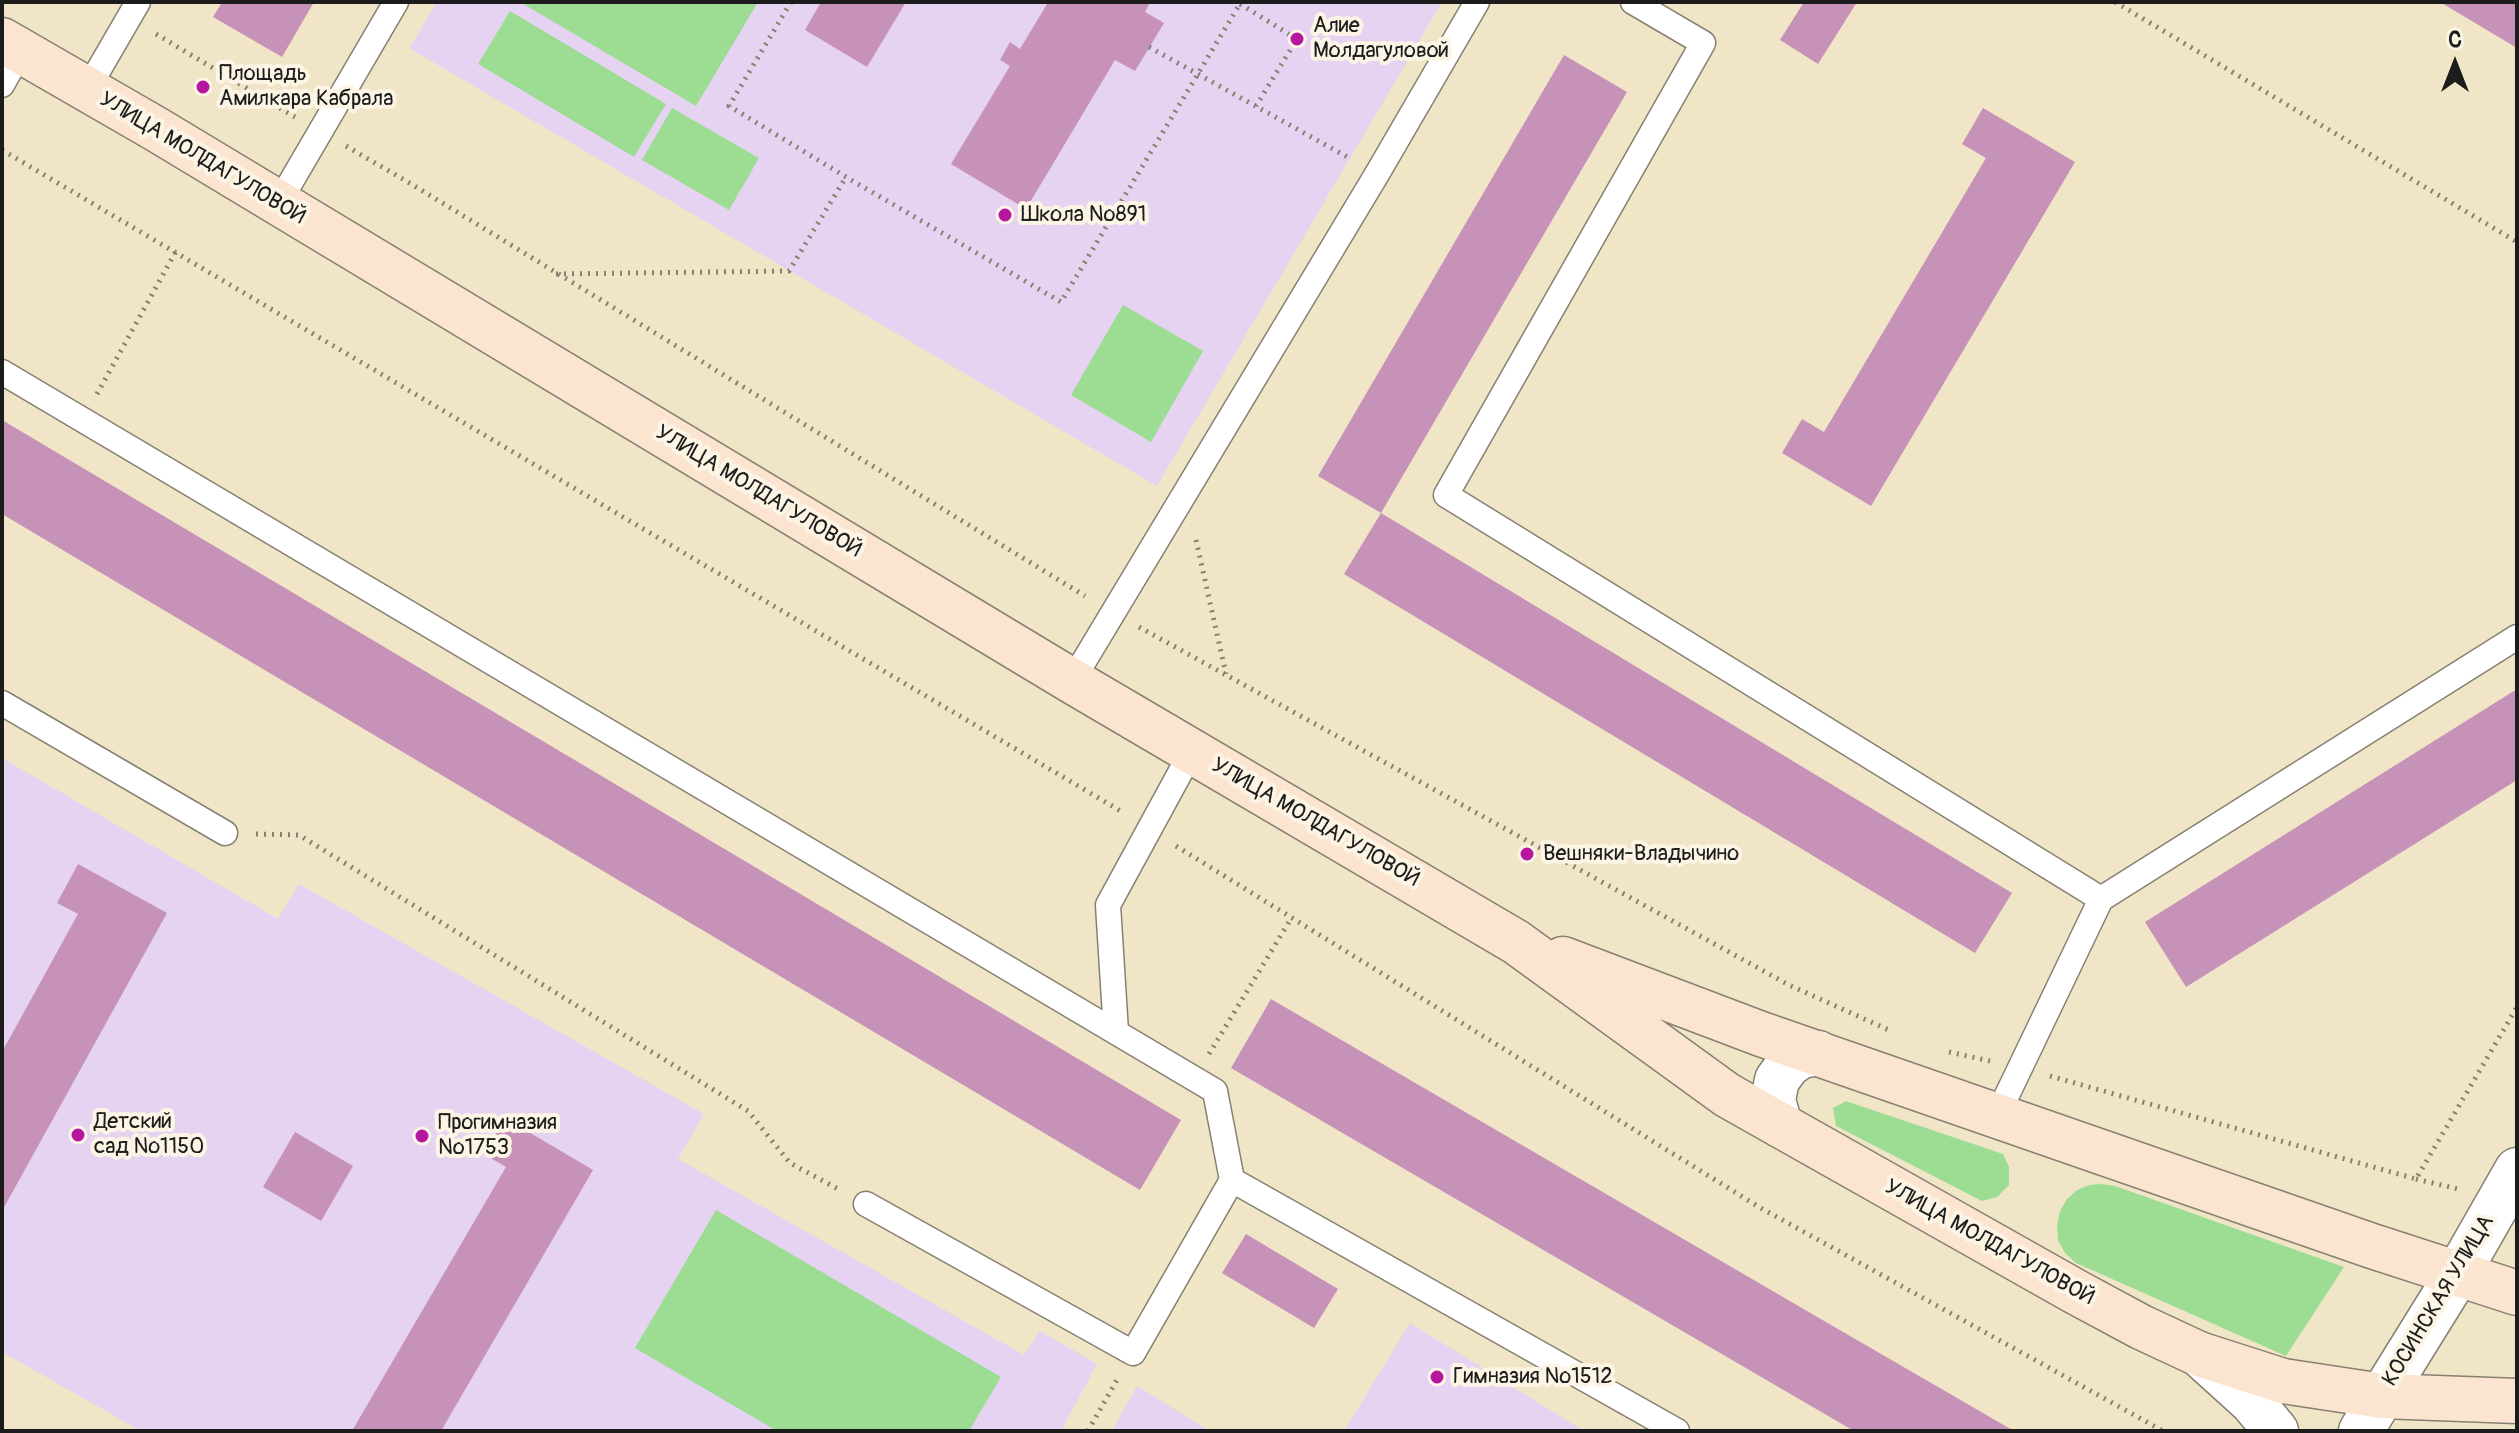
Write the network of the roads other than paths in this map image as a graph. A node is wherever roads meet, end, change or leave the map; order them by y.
1 (396, 2) edge
2 (1477, 2) edge
3 (1633, 2) edge
4 (133, 9) edge
5 (8, 58) edge
6 (87, 90) junction
7 (278, 204) junction
8 (2, 372) edge
9 (2517, 637) edge
10 (1072, 681) junction
11 (2, 703) edge
12 (1192, 751) junction
13 (225, 833) road end
14 (2101, 899) junction
15 (1516, 942) junction
16 (1116, 1032) junction
17 (1818, 1053) junction
18 (1997, 1116) junction
19 (1780, 1125) junction
20 (2517, 1170) edge
21 (1232, 1180) junction
22 (866, 1204) road end
23 (2457, 1275) junction
24 (2517, 1293) edge
25 (2199, 1354) junction
26 (2505, 1405) edge
27 (2372, 1414) edge
28 (1677, 1431) edge
29 (2276, 1431) edge

1 - 7 lane
2 - 10 lane
3 - 14 lane
4 - 6 lane
5 - 6 main road, УЛИЦА МОЛДАГУЛОВОЙ
6 - 7 main road, УЛИЦА МОЛДАГУЛОВОЙ
7 - 10 main road, УЛИЦА МОЛДАГУЛОВОЙ
8 - 16 lane
9 - 14 lane
10 - 12 main road, УЛИЦА МОЛДАГУЛОВОЙ
11 - 13 lane
12 - 15 main road, УЛИЦА МОЛДАГУЛОВОЙ
12 - 16 lane
14 - 18 lane
15 - 17 main road, УЛИЦА МОЛДАГУЛОВОЙ
15 - 19 main road, УЛИЦА МОЛДАГУЛОВОЙ
16 - 21 lane
17 - 18 main road, УЛИЦА МОЛДАГУЛОВОЙ
17 - 19 street
18 - 23 main road, УЛИЦА МОЛДАГУЛОВОЙ
19 - 25 main road, УЛИЦА МОЛДАГУЛОВОЙ
20 - 23 street, КОСИНСКАЯ УЛИЦА
21 - 22 lane
21 - 28 lane
23 - 24 main road, УЛИЦА МОЛДАГУЛОВОЙ
23 - 27 street, КОСИНСКАЯ УЛИЦА
25 - 27 main road, УЛИЦА МОЛДАГУЛОВОЙ
25 - 29 street
26 - 27 main road, УЛИЦА МОЛДАГУЛОВОЙ

